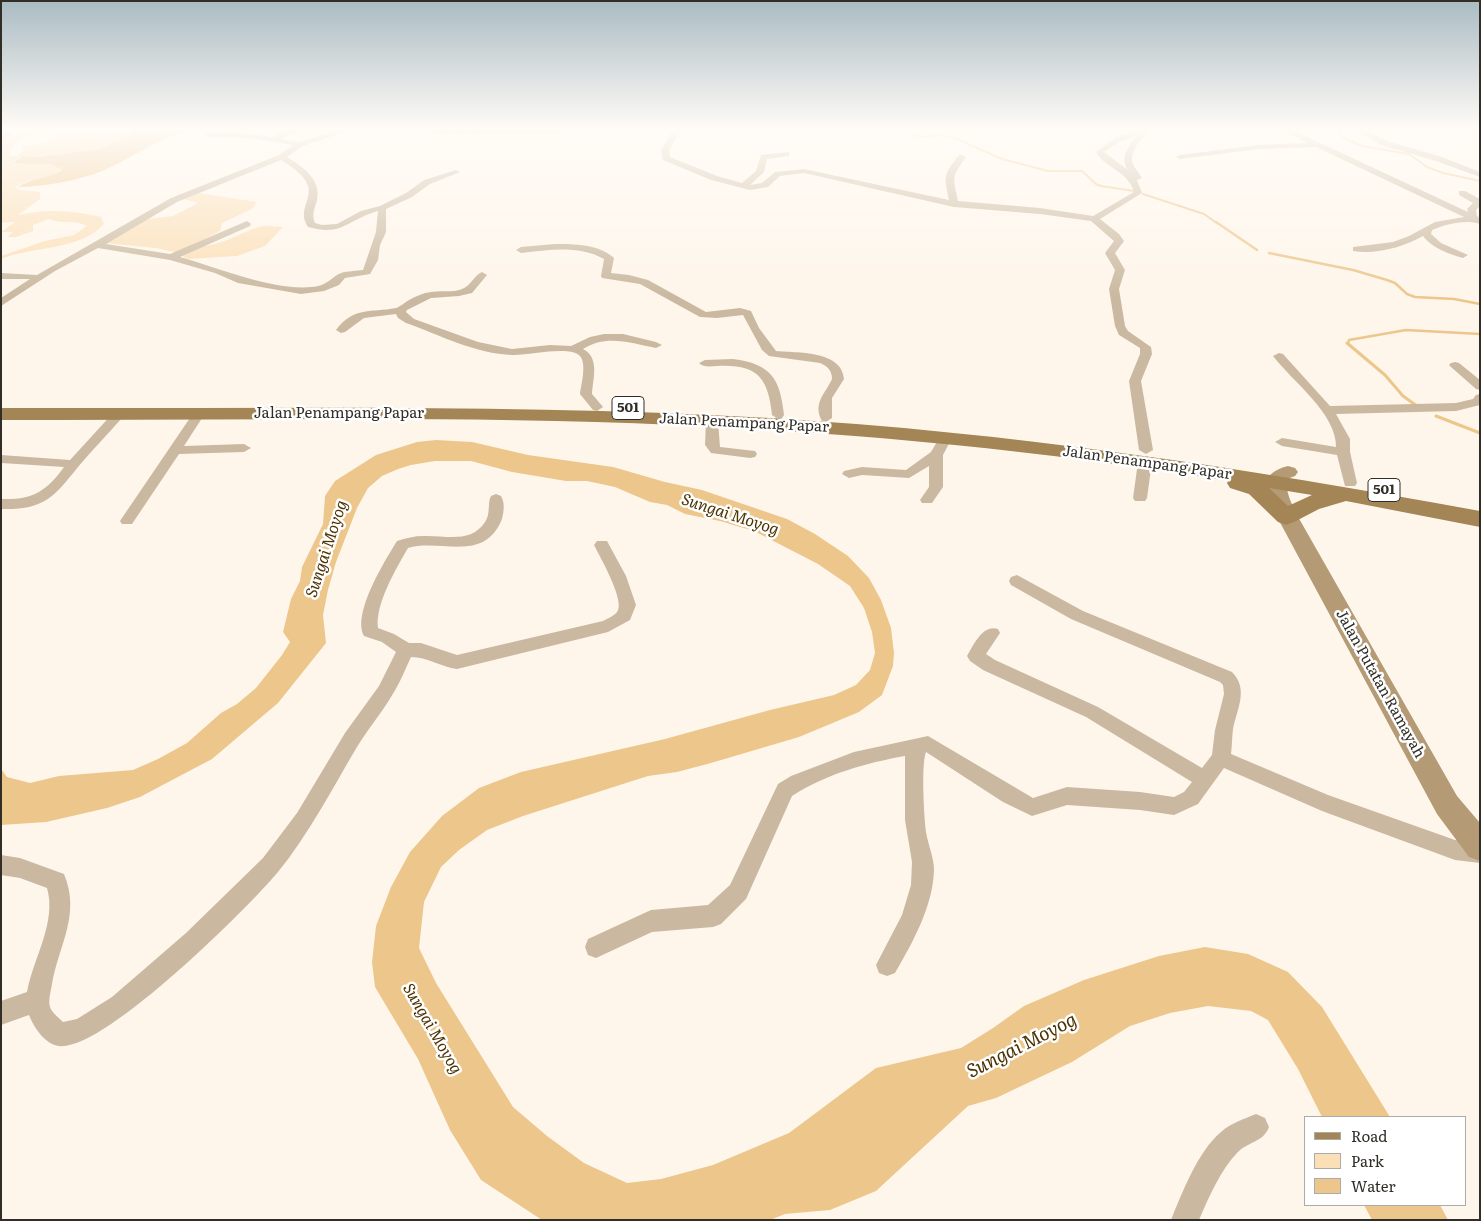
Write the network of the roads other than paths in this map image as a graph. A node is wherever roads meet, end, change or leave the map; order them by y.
1 (212, 184) edge
2 (311, 184) edge
3 (424, 184) edge
4 (733, 184) edge
5 (746, 184) edge
6 (765, 184) edge
7 (863, 184) edge
8 (951, 184) edge
9 (1135, 184) edge
10 (1140, 184) edge
11 (1403, 184) edge
12 (742, 187) junction
13 (1138, 189) junction
14 (1462, 193) dead end
15 (1479, 202) edge
16 (954, 204) junction
17 (382, 208) junction
18 (1475, 217) edge
19 (1094, 219) junction
20 (247, 224) dead end
21 (1428, 228) junction
22 (97, 245) junction
23 (1356, 249) dead end
24 (520, 250) dead end
25 (1463, 255) dead end
26 (171, 257) junction
27 (482, 275) dead end
28 (1, 276) edge
29 (39, 278) junction
30 (1, 303) edge
31 (400, 311) junction
32 (341, 330) dead end
33 (656, 345) dead end
34 (573, 350) junction
35 (1280, 356) dead end
36 (705, 363) dead end
37 (1455, 365) dead end
38 (1480, 386) edge
39 (1480, 398) edge
40 (1, 405) edge
41 (597, 407) junction
42 (1327, 410) junction
43 (1, 414) edge
44 (118, 415) junction
45 (198, 415) junction
46 (778, 415) junction
47 (826, 418) junction
48 (712, 421) junction
49 (1282, 442) dead end
50 (941, 447) junction
51 (244, 448) dead end
52 (176, 450) junction
53 (1343, 452) junction
54 (750, 454) dead end
55 (1146, 456) junction
56 (1, 459) edge
57 (73, 464) junction
58 (1200, 470) junction
59 (849, 474) dead end
60 (1281, 477) junction
61 (1353, 489) junction
62 (496, 498) dead end
63 (1140, 498) dead end
64 (927, 500) dead end
65 (1, 504) edge
66 (1480, 508) edge
67 (1286, 517) junction
68 (1480, 519) edge
69 (127, 521) dead end
70 (602, 545) dead end
71 (1017, 581) dead end
72 (992, 633) dead end
73 (406, 650) junction
74 (914, 746) junction
75 (1221, 758) junction
76 (1204, 780) junction
77 (1480, 847) edge
78 (1480, 853) edge
79 (1, 865) edge
80 (596, 947) dead end
81 (887, 965) dead end
82 (38, 1000) junction
83 (1, 1013) edge
84 (1256, 1127) dead end
85 (1185, 1220) edge

1 - 22 street
2 - 17 street
3 - 17 street
4 - 12 street
5 - 12 street
6 - 12 street
7 - 16 street
8 - 16 street
9 - 13 street
10 - 13 street
11 - 18 street
13 - 19 street
14 - 15 street
15 - 18 street
16 - 19 street
17 - 26 street
18 - 21 street
19 - 55 street
20 - 26 street
21 - 23 street
21 - 25 street
22 - 26 street
22 - 29 street
24 - 47 street
27 - 31 street
28 - 29 street
29 - 30 street
31 - 32 street
31 - 34 street
33 - 34 street
34 - 41 street
35 - 42 street
36 - 46 street
37 - 38 street
39 - 42 street
40 - 41 main road, Jalan Penampang Papar / 501
41 - 46 main road, Jalan Penampang Papar / 501
42 - 53 street
43 - 44 main road, Jalan Penampang Papar / 501
44 - 45 main road, Jalan Penampang Papar / 501
44 - 57 street
45 - 48 main road, Jalan Penampang Papar / 501
45 - 52 street
46 - 47 main road, Jalan Penampang Papar / 501
47 - 55 main road, Jalan Penampang Papar / 501
48 - 50 main road, Jalan Penampang Papar / 501
48 - 54 street
49 - 53 street
50 - 55 main road, Jalan Penampang Papar / 501
50 - 59 street
50 - 64 street
51 - 52 street
52 - 69 street
53 - 61 street
55 - 58 main road, Jalan Penampang Papar / 501
55 - 60 main road, Jalan Penampang Papar / 501
55 - 63 street
56 - 57 street
57 - 65 street
58 - 60 main road, Jalan Penampang Papar / 501
58 - 67 main road
60 - 61 main road, Jalan Penampang Papar / 501
60 - 67 main road, Jalan Putatan Ramayah
61 - 66 main road, Jalan Penampang Papar / 501
61 - 67 main road
61 - 68 main road, Jalan Penampang Papar / 501
62 - 73 street
67 - 77 main road, Jalan Putatan Ramayah
70 - 73 street
71 - 75 street
72 - 76 street
73 - 82 street
74 - 76 street
74 - 80 street
74 - 81 street
75 - 76 street
75 - 78 street
79 - 82 street
82 - 83 street
84 - 85 street

